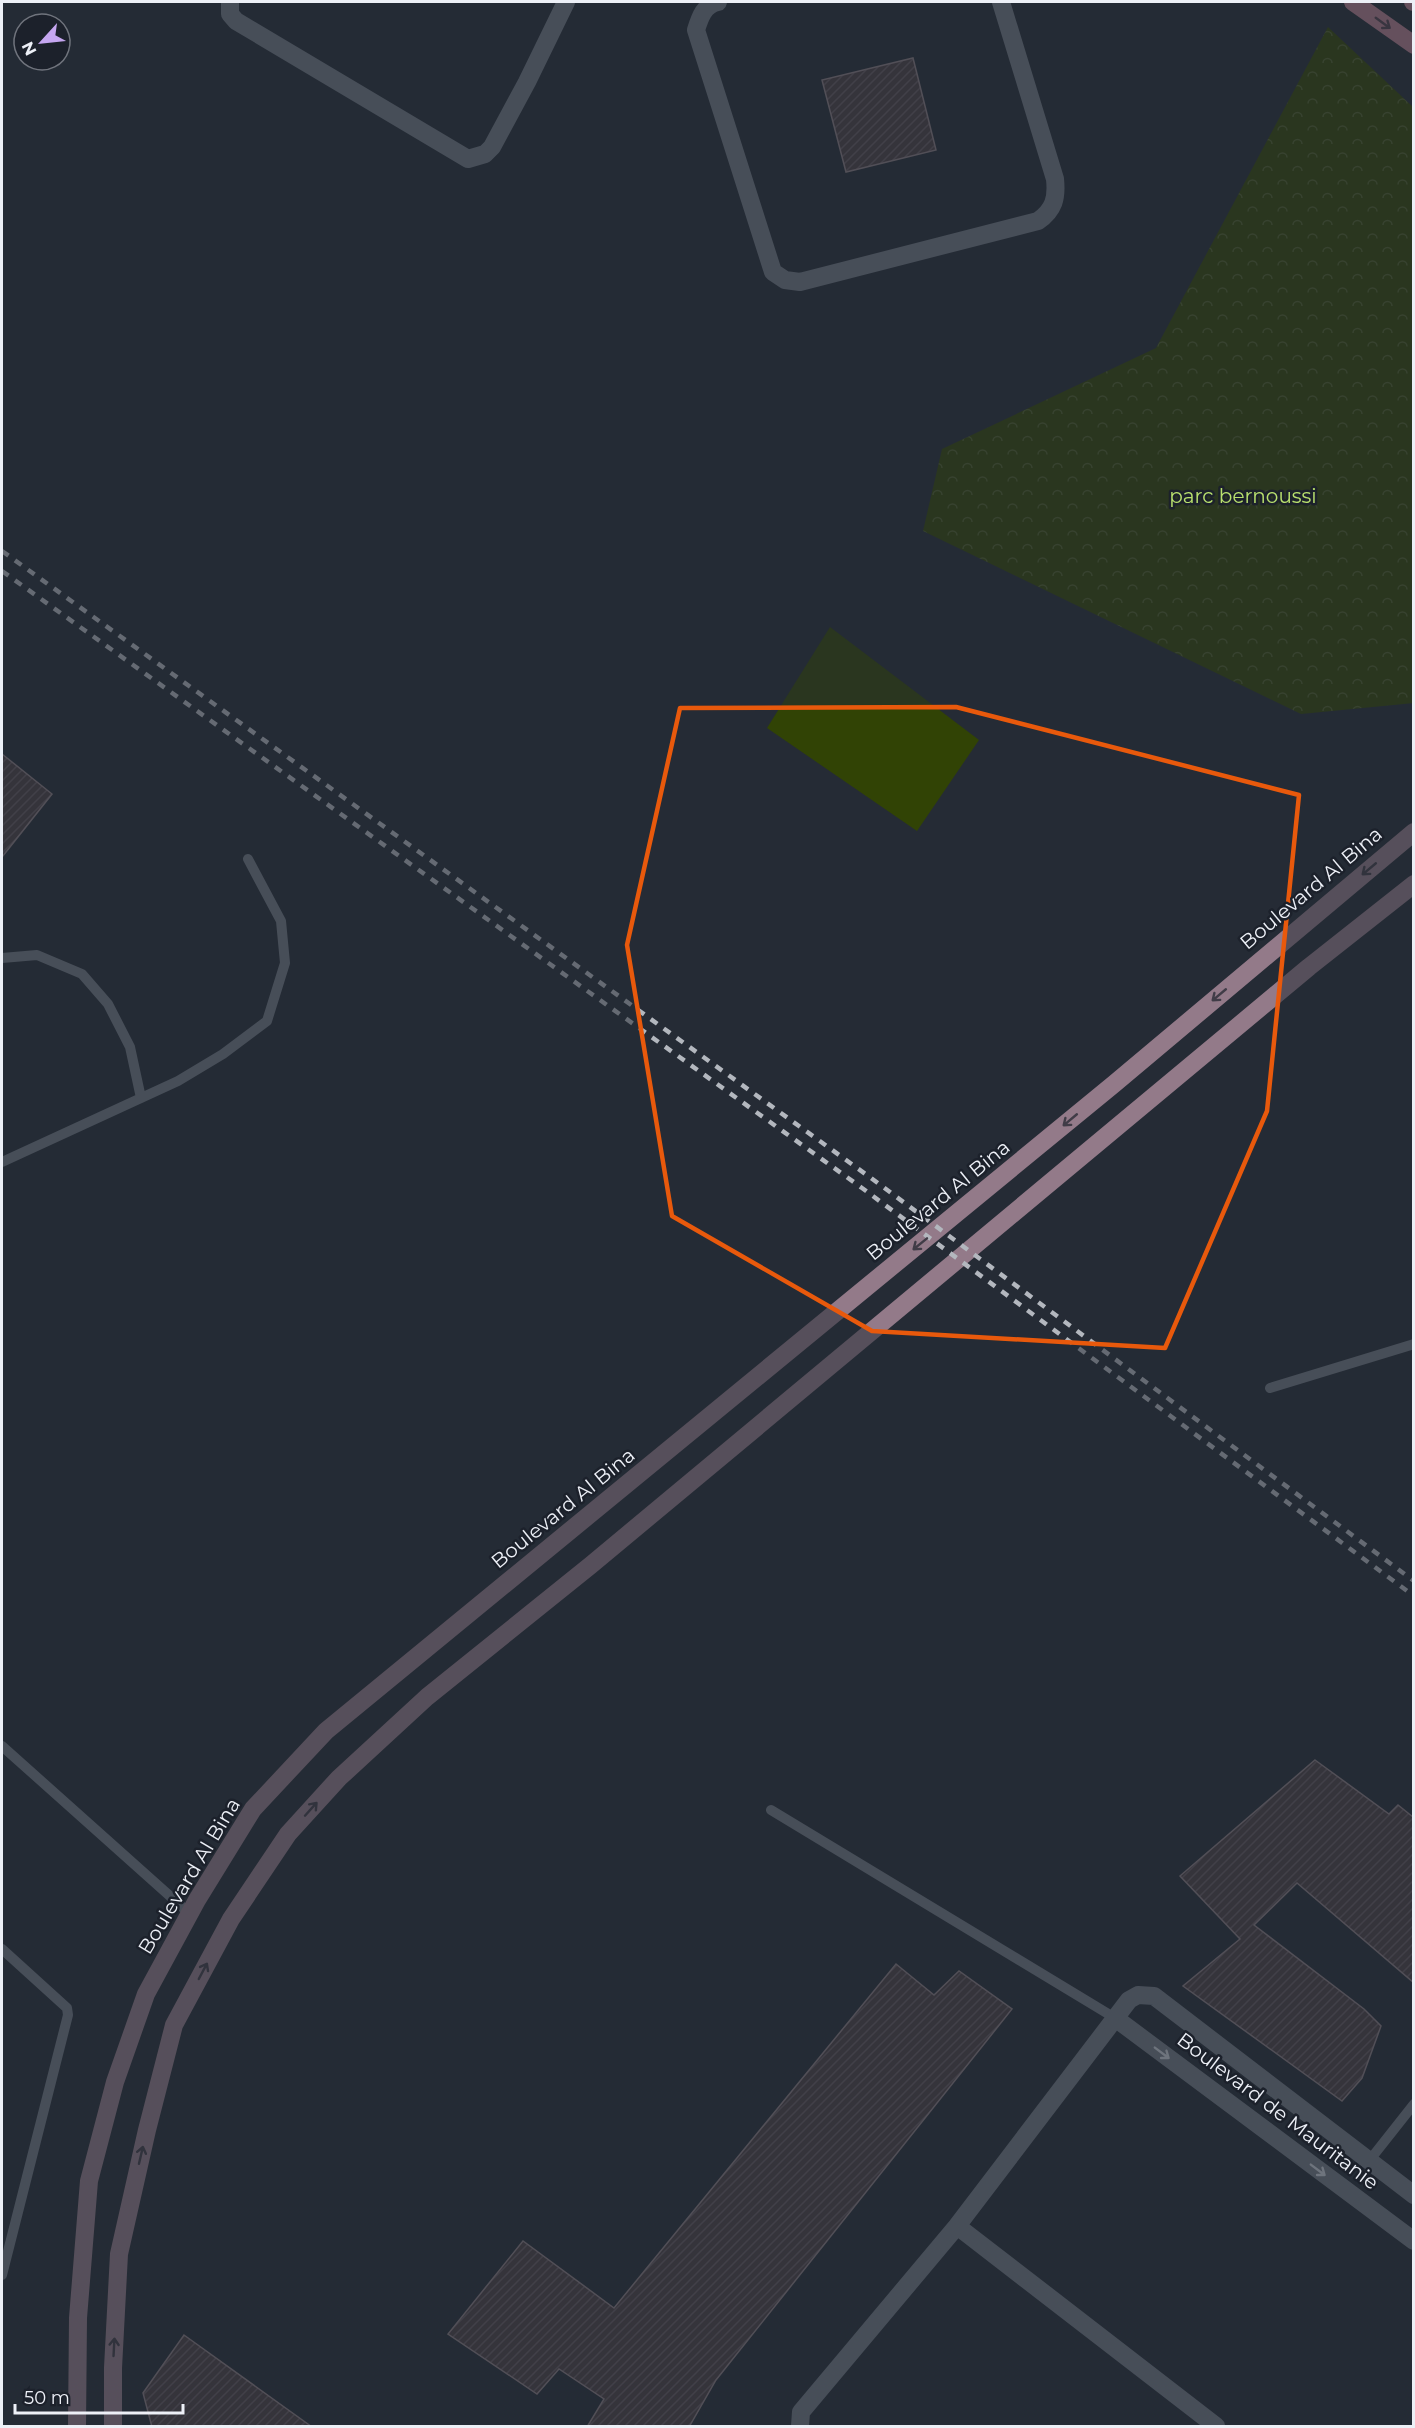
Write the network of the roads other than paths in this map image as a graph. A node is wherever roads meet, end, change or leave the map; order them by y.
1 (230, 2) edge
2 (718, 2) edge
3 (1001, 2) edge
4 (1353, 2) edge
5 (561, 4) edge
6 (1413, 45) edge
7 (1413, 832) edge
8 (248, 859) dead end
9 (1413, 884) edge
10 (2, 958) edge
11 (141, 1098) junction
12 (2, 1162) edge
13 (1413, 1344) edge
14 (1270, 1388) dead end
15 (2, 1746) edge
16 (771, 1810) dead end
17 (190, 1914) junction
18 (2, 1949) edge
19 (1115, 2018) junction
20 (1413, 2104) edge
21 (1369, 2161) junction
22 (1413, 2195) edge
23 (957, 2226) junction
24 (1413, 2241) edge
25 (2, 2275) edge
26 (77, 2427) edge
27 (113, 2427) edge
28 (800, 2427) edge
29 (1216, 2427) edge

1 - 5 street
2 - 3 street
4 -> 6 main road
7 -> 17 main road, Boulevard Al Bina
8 - 11 lane
27 -> 9 main road
10 - 11 lane
11 - 12 lane
13 - 14 lane
15 - 17 lane
16 - 19 lane
17 - 26 main road, Boulevard Al Bina
18 - 25 lane
19 - 21 street, Boulevard de Mauritanie
19 - 23 street
19 -> 24 street, Boulevard de Mauritanie
20 - 21 lane
21 - 22 street, Boulevard de Mauritanie
23 - 28 street
23 - 29 street

